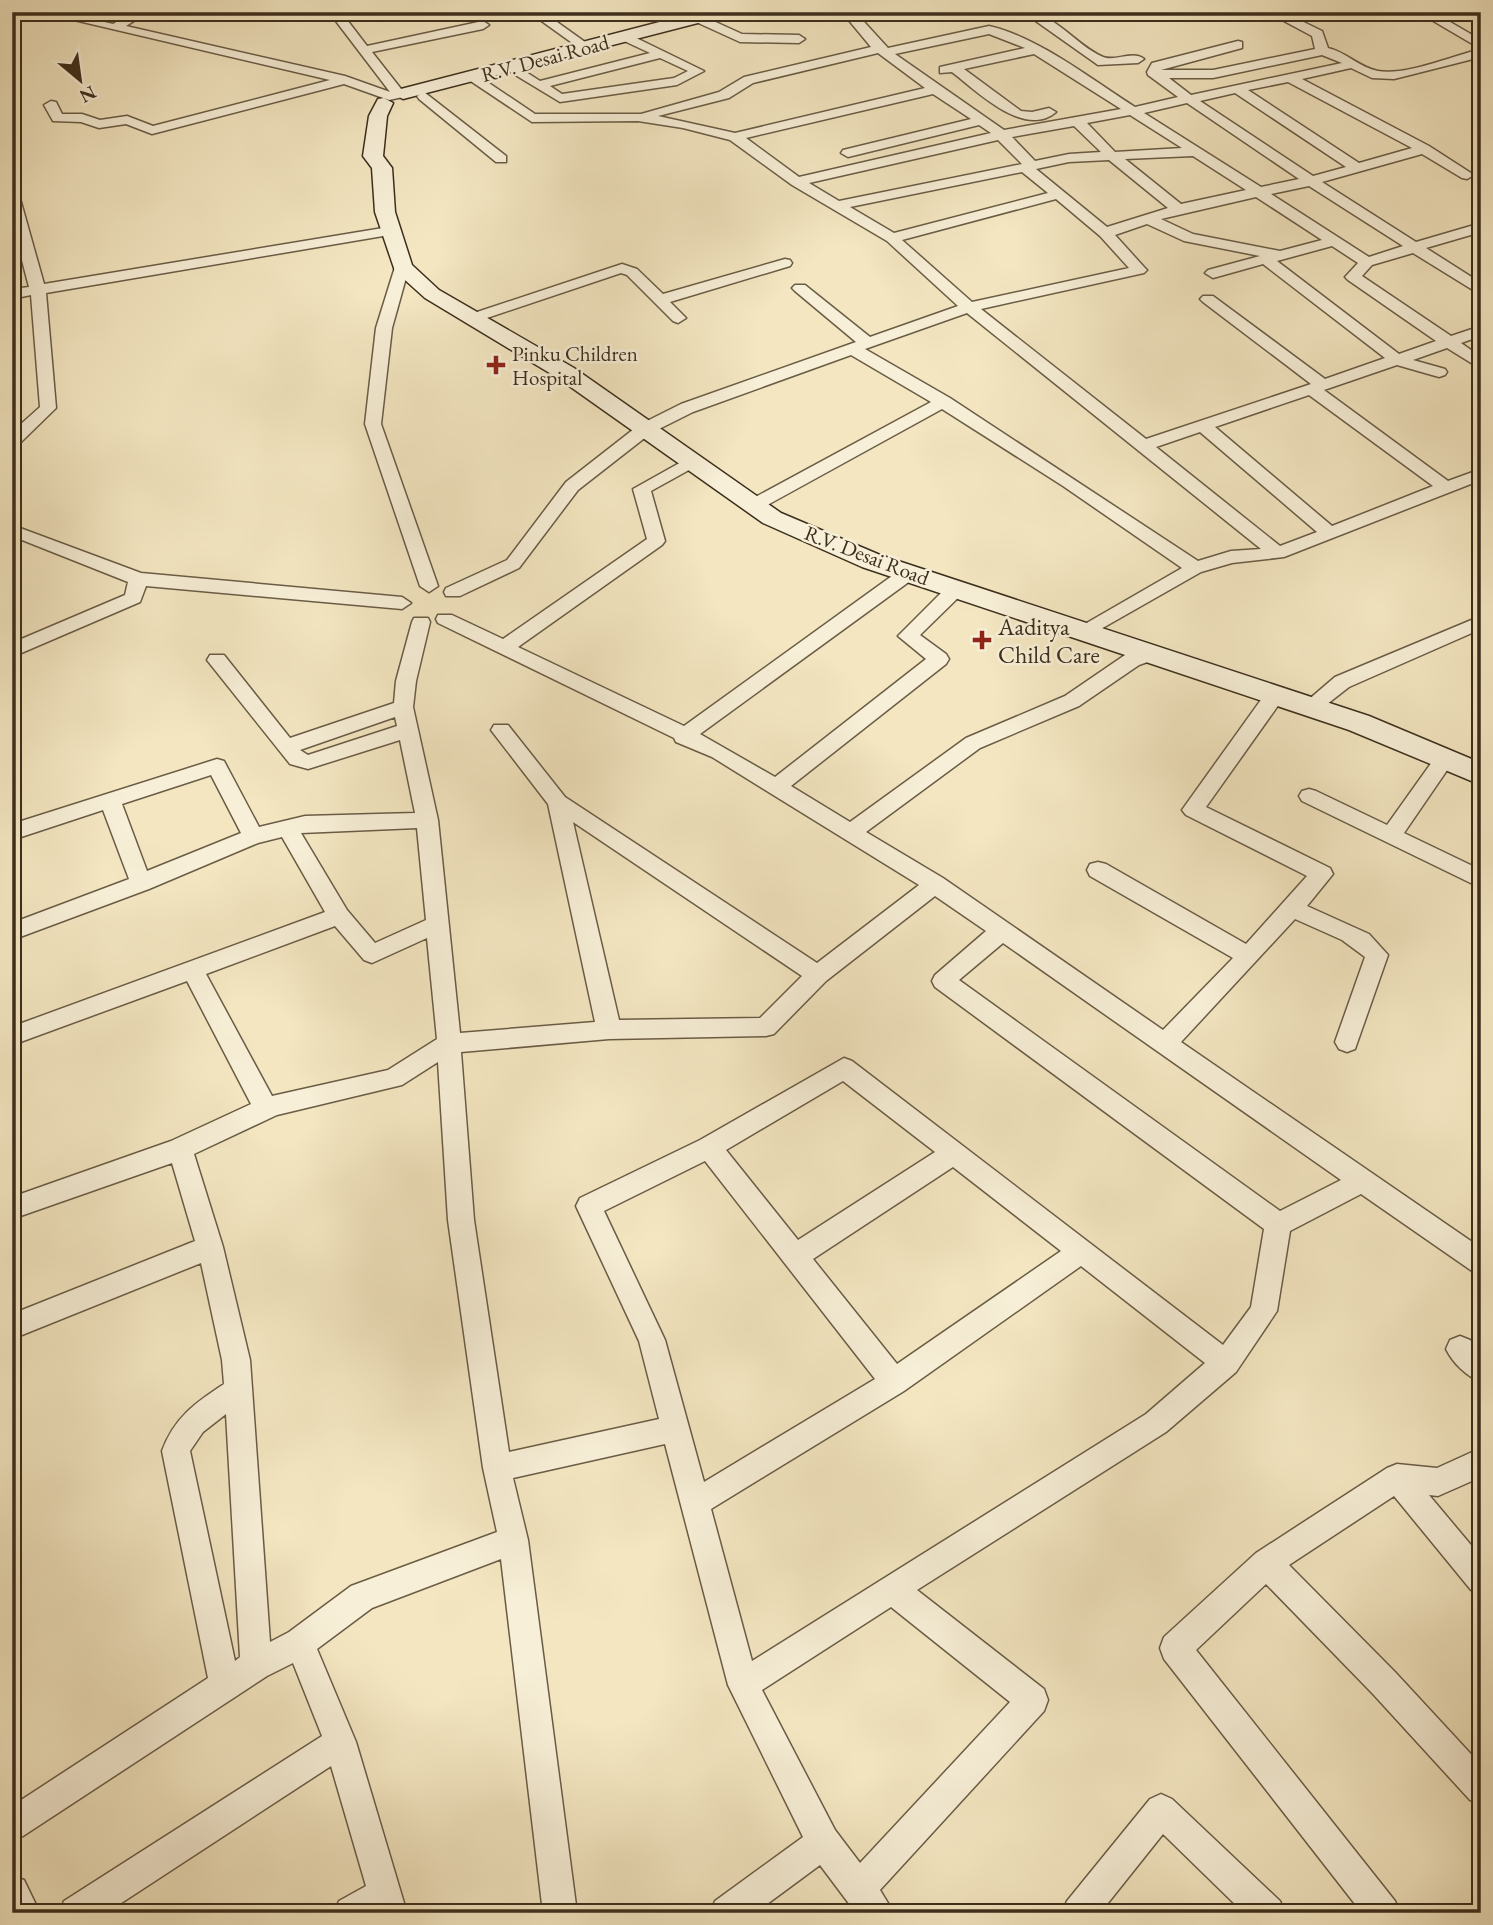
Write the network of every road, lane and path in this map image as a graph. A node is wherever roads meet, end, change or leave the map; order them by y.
1 (46, 12) edge
2 (142, 12) edge
3 (335, 12) edge
4 (534, 12) edge
5 (653, 12) edge
6 (719, 12) edge
7 (867, 12) edge
8 (1029, 12) edge
9 (1273, 12) edge
10 (1424, 12) edge
11 (850, 14) edge
12 (698, 18) junction
13 (483, 25) dead end
14 (674, 25) junction
15 (114, 28) junction
16 (626, 37) junction
17 (799, 39) dead end
18 (1238, 45) dead end
19 (1481, 45) edge
20 (586, 47) junction
21 (364, 50) junction
22 (884, 50) junction
23 (1034, 50) junction
24 (1322, 51) junction
25 (1481, 53) edge
26 (660, 54) junction
27 (1138, 59) dead end
28 (1353, 64) junction
29 (510, 68) junction
30 (954, 68) junction
31 (1156, 74) junction
32 (915, 76) junction
33 (1289, 77) junction
34 (472, 78) junction
35 (345, 80) junction
36 (539, 85) junction
37 (1236, 88) junction
38 (933, 90) junction
39 (1189, 99) junction
40 (401, 101) junction
41 (51, 105) dead end
42 (1133, 111) junction
43 (1075, 114) junction
44 (638, 117) junction
45 (979, 121) junction
46 (1001, 135) junction
47 (735, 138) junction
48 (1424, 149) junction
49 (1193, 152) junction
50 (848, 153) dead end
51 (1112, 156) junction
52 (501, 159) dead end
53 (1028, 166) junction
54 (1356, 167) junction
55 (1467, 175) dead end
56 (1311, 181) junction
57 (797, 183) junction
58 (1259, 193) junction
59 (12, 195) edge
60 (1056, 195) junction
61 (835, 206) junction
62 (1178, 209) junction
63 (1149, 219) junction
64 (1481, 227) edge
65 (389, 231) junction
66 (1105, 233) junction
67 (892, 239) junction
68 (1333, 241) junction
69 (1414, 247) junction
70 (1272, 257) junction
71 (1367, 262) junction
72 (785, 264) dead end
73 (402, 267) junction
74 (1213, 273) dead end
75 (800, 288) dead end
76 (38, 290) junction
77 (1481, 290) edge
78 (12, 294) edge
79 (1208, 299) dead end
80 (660, 300) junction
81 (969, 307) junction
82 (473, 318) junction
83 (678, 318) dead end
84 (1481, 331) edge
85 (1447, 342) junction
86 (861, 346) junction
87 (1396, 360) junction
88 (1481, 364) edge
89 (1439, 372) dead end
90 (1317, 387) junction
91 (944, 401) junction
92 (1203, 426) junction
93 (645, 429) junction
94 (12, 441) edge
95 (1143, 446) junction
96 (692, 461) junction
97 (1477, 480) edge
98 (1444, 486) junction
99 (754, 505) junction
100 (12, 530) edge
101 (1328, 532) junction
102 (1278, 553) junction
103 (1195, 568) junction
104 (910, 572) junction
105 (138, 579) junction
106 (429, 586) junction
107 (956, 589) junction
108 (453, 592) junction
109 (402, 603) junction
110 (433, 620) junction
111 (1481, 622) edge
112 (1085, 632) junction
113 (505, 647) junction
114 (12, 651) edge
115 (1149, 654) junction
116 (217, 660) dead end
117 (1275, 695) junction
118 (1310, 707) junction
119 (405, 719) junction
120 (501, 730) dead end
121 (683, 737) junction
122 (1444, 761) junction
123 (1481, 775) edge
124 (775, 788) junction
125 (1309, 796) dead end
126 (110, 801) junction
127 (558, 802) junction
128 (427, 820) junction
129 (287, 828) junction
130 (12, 832) edge
131 (850, 833) junction
132 (1392, 835) junction
133 (253, 836) junction
134 (1098, 870) dead end
135 (1481, 880) edge
136 (141, 883) junction
137 (935, 884) junction
138 (1291, 908) junction
139 (339, 916) junction
140 (437, 925) junction
141 (1002, 930) junction
142 (12, 932) edge
143 (1250, 956) junction
144 (192, 971) junction
145 (818, 975) junction
146 (12, 1027) edge
147 (609, 1030) junction
148 (1347, 1042) dead end
149 (449, 1043) junction
150 (1164, 1044) junction
151 (266, 1109) junction
152 (709, 1147) junction
153 (180, 1149) junction
154 (954, 1153) junction
155 (1362, 1181) junction
156 (12, 1208) edge
157 (1278, 1224) junction
158 (210, 1247) junction
159 (1082, 1251) junction
160 (795, 1256) junction
161 (1481, 1263) edge
162 (12, 1328) edge
163 (1460, 1349) dead end
164 (1226, 1363) junction
165 (1481, 1369) edge
166 (894, 1382) junction
167 (239, 1389) junction
168 (677, 1428) junction
169 (1481, 1462) edge
170 (497, 1468) junction
171 (1397, 1478) junction
172 (695, 1503) junction
173 (513, 1540) junction
174 (1266, 1563) junction
175 (1481, 1580) edge
176 (892, 1589) junction
177 (300, 1643) junction
178 (256, 1665) junction
179 (743, 1685) junction
180 (225, 1686) junction
181 (340, 1742) junction
182 (1481, 1789) edge
183 (12, 1825) edge
184 (823, 1842) junction
185 (12, 1892) edge
186 (867, 1901) edge
187 (387, 1903) edge
188 (23, 1913) edge
189 (76, 1913) edge
190 (351, 1913) edge
191 (560, 1913) edge
192 (727, 1913) edge
193 (1079, 1913) edge
194 (1268, 1913) edge
195 (1383, 1913) edge

1 - 15 street
2 - 15 street
3 - 21 street
4 - 20 street
5 - 14 street
6 - 12 street, R.V. Desai Road
7 - 11 street
8 - 27 street
9 - 24 street
10 - 19 street
11 - 22 street
12 - 14 street, R.V. Desai Road
12 - 17 street
13 - 21 street
14 - 16 street, R.V. Desai Road
15 - 35 street
16 - 20 street, R.V. Desai Road
16 - 26 street
18 - 31 street
20 - 29 street, R.V. Desai Road
21 - 40 street
22 - 23 street
22 - 32 street
22 - 44 street
23 - 30 street
23 - 42 street
24 - 28 street
24 - 31 street
25 - 28 street
26 - 36 street
26 - 36 street
28 - 33 street
29 - 34 street, R.V. Desai Road
29 - 36 street
30 - 32 street
30 - 43 street
31 - 39 street
32 - 38 street
33 - 37 street
33 - 48 street
34 - 40 street, R.V. Desai Road
34 - 44 street
35 - 40 street
35 - 41 street
37 - 39 street
37 - 54 street
38 - 45 street
38 - 47 street
39 - 42 street
39 - 56 street
40 - 52 street
40 - 65 street, R.V. Desai Road
42 - 43 street
42 - 49 street
43 - 46 street
43 - 51 street
44 - 47 street
45 - 46 street
45 - 50 street
46 - 53 street
46 - 57 street
47 - 57 street
48 - 54 street
48 - 55 street
49 - 51 street
49 - 58 street
51 - 53 street
51 - 62 street
53 - 60 street
53 - 61 street
54 - 56 street
56 - 58 street
56 - 69 street
57 - 61 street
58 - 62 street
58 - 68 street
59 - 76 street
60 - 66 street
60 - 67 street
61 - 67 street
62 - 63 street
63 - 66 street
63 - 70 street
64 - 69 street
65 - 73 street, R.V. Desai Road
65 - 76 street
66 - 81 street
67 - 81 street
68 - 70 street
68 - 71 street
69 - 71 street
69 - 77 street
70 - 74 street
70 - 87 street
71 - 85 street
72 - 80 street
73 - 82 street, R.V. Desai Road
73 - 106 street
75 - 86 street
76 - 78 street
76 - 94 street
79 - 90 street
80 - 82 street
80 - 83 street
81 - 86 street
81 - 95 street
82 - 93 street, R.V. Desai Road
84 - 85 street
85 - 87 street
85 - 88 street
86 - 91 street
86 - 93 street
87 - 89 street
87 - 90 street
90 - 92 street
90 - 98 street
91 - 99 street
91 - 103 street
92 - 95 street
92 - 101 street
93 - 96 street, R.V. Desai Road
93 - 108 street
95 - 102 street
96 - 99 street, R.V. Desai Road
96 - 113 street
97 - 98 street
98 - 101 street
99 - 104 street, R.V. Desai Road
100 - 105 street
101 - 102 street
102 - 103 street
103 - 112 street
104 - 107 street, R.V. Desai Road
104 - 121 street
105 - 109 street
105 - 114 street
106 - 108 street
106 - 109 street
107 - 112 street, R.V. Desai Road
107 - 124 street
108 - 110 street
109 - 110 street
110 - 113 street
110 - 119 street
111 - 118 street
112 - 115 street, R.V. Desai Road
113 - 121 street
115 - 117 street, R.V. Desai Road
115 - 131 street
116 - 119 street
117 - 118 street, R.V. Desai Road
117 - 138 street
118 - 122 street, R.V. Desai Road
119 - 128 street
120 - 127 street
121 - 124 street
122 - 123 street, R.V. Desai Road
122 - 132 street
124 - 131 street
125 - 132 street
126 - 130 street
126 - 133 street
126 - 136 street
127 - 145 street
127 - 147 street
128 - 129 street
128 - 140 street
129 - 133 street
129 - 139 street
131 - 137 street
132 - 135 street
133 - 136 street
134 - 143 street
136 - 142 street
137 - 141 street
137 - 145 street
138 - 143 street
138 - 148 street
139 - 140 street
139 - 144 street
140 - 149 street
141 - 150 street
141 - 157 street
143 - 150 street
144 - 146 street
144 - 151 street
145 - 147 street
147 - 149 street
149 - 151 street
149 - 170 street
150 - 155 street
151 - 153 street
152 - 154 street
152 - 160 street
152 - 168 street
153 - 156 street
153 - 158 street
154 - 159 street
154 - 160 street
155 - 157 street
155 - 161 street
157 - 164 street
158 - 162 street
158 - 167 street
159 - 164 street
159 - 166 street
160 - 166 street
163 - 165 street
164 - 176 street
166 - 172 street
167 - 178 street
167 - 180 street
168 - 170 street
168 - 172 street
169 - 171 street
170 - 173 street
171 - 174 street
171 - 175 street
172 - 179 street
173 - 177 street
173 - 191 street
174 - 182 street
174 - 195 street
176 - 179 street
176 - 186 street
177 - 178 street
177 - 181 street
178 - 180 street
179 - 184 street
180 - 183 street
181 - 187 street
181 - 189 street
184 - 186 street
184 - 192 street
185 - 188 street
187 - 190 street
193 - 194 street

